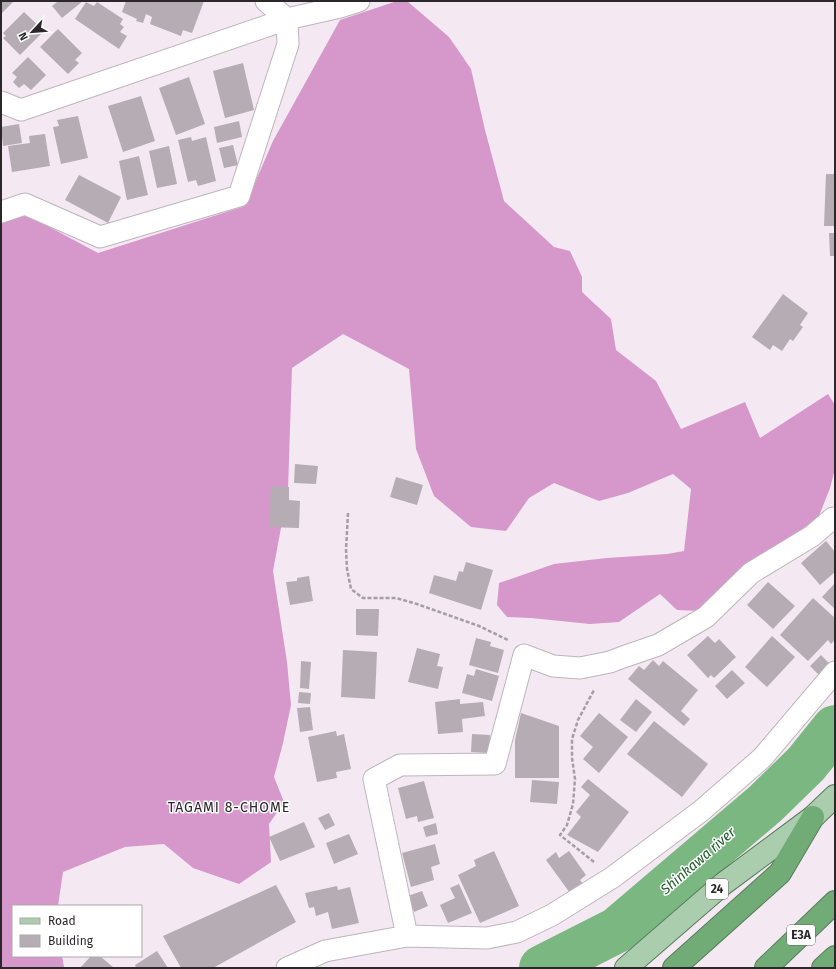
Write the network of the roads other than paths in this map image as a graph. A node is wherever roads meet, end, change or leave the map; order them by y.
1 (266, 1) edge
2 (359, 1) edge
3 (287, 19) junction
4 (1, 102) edge
5 (1, 212) edge
6 (834, 515) edge
7 (835, 672) edge
8 (835, 796) edge
9 (813, 817) junction
10 (835, 902) edge
11 (407, 936) junction
12 (835, 958) edge
13 (287, 968) edge
14 (626, 968) edge
15 (674, 968) edge
16 (766, 968) edge
17 (823, 968) edge

1 - 3 street
2 - 3 street
3 - 4 street
3 - 5 street
6 - 11 street
7 - 11 street
8 - 9 main road, 24
9 - 14 main road, 24
9 - 15 highway
10 - 16 highway, E3A
11 - 13 street
12 - 17 highway

